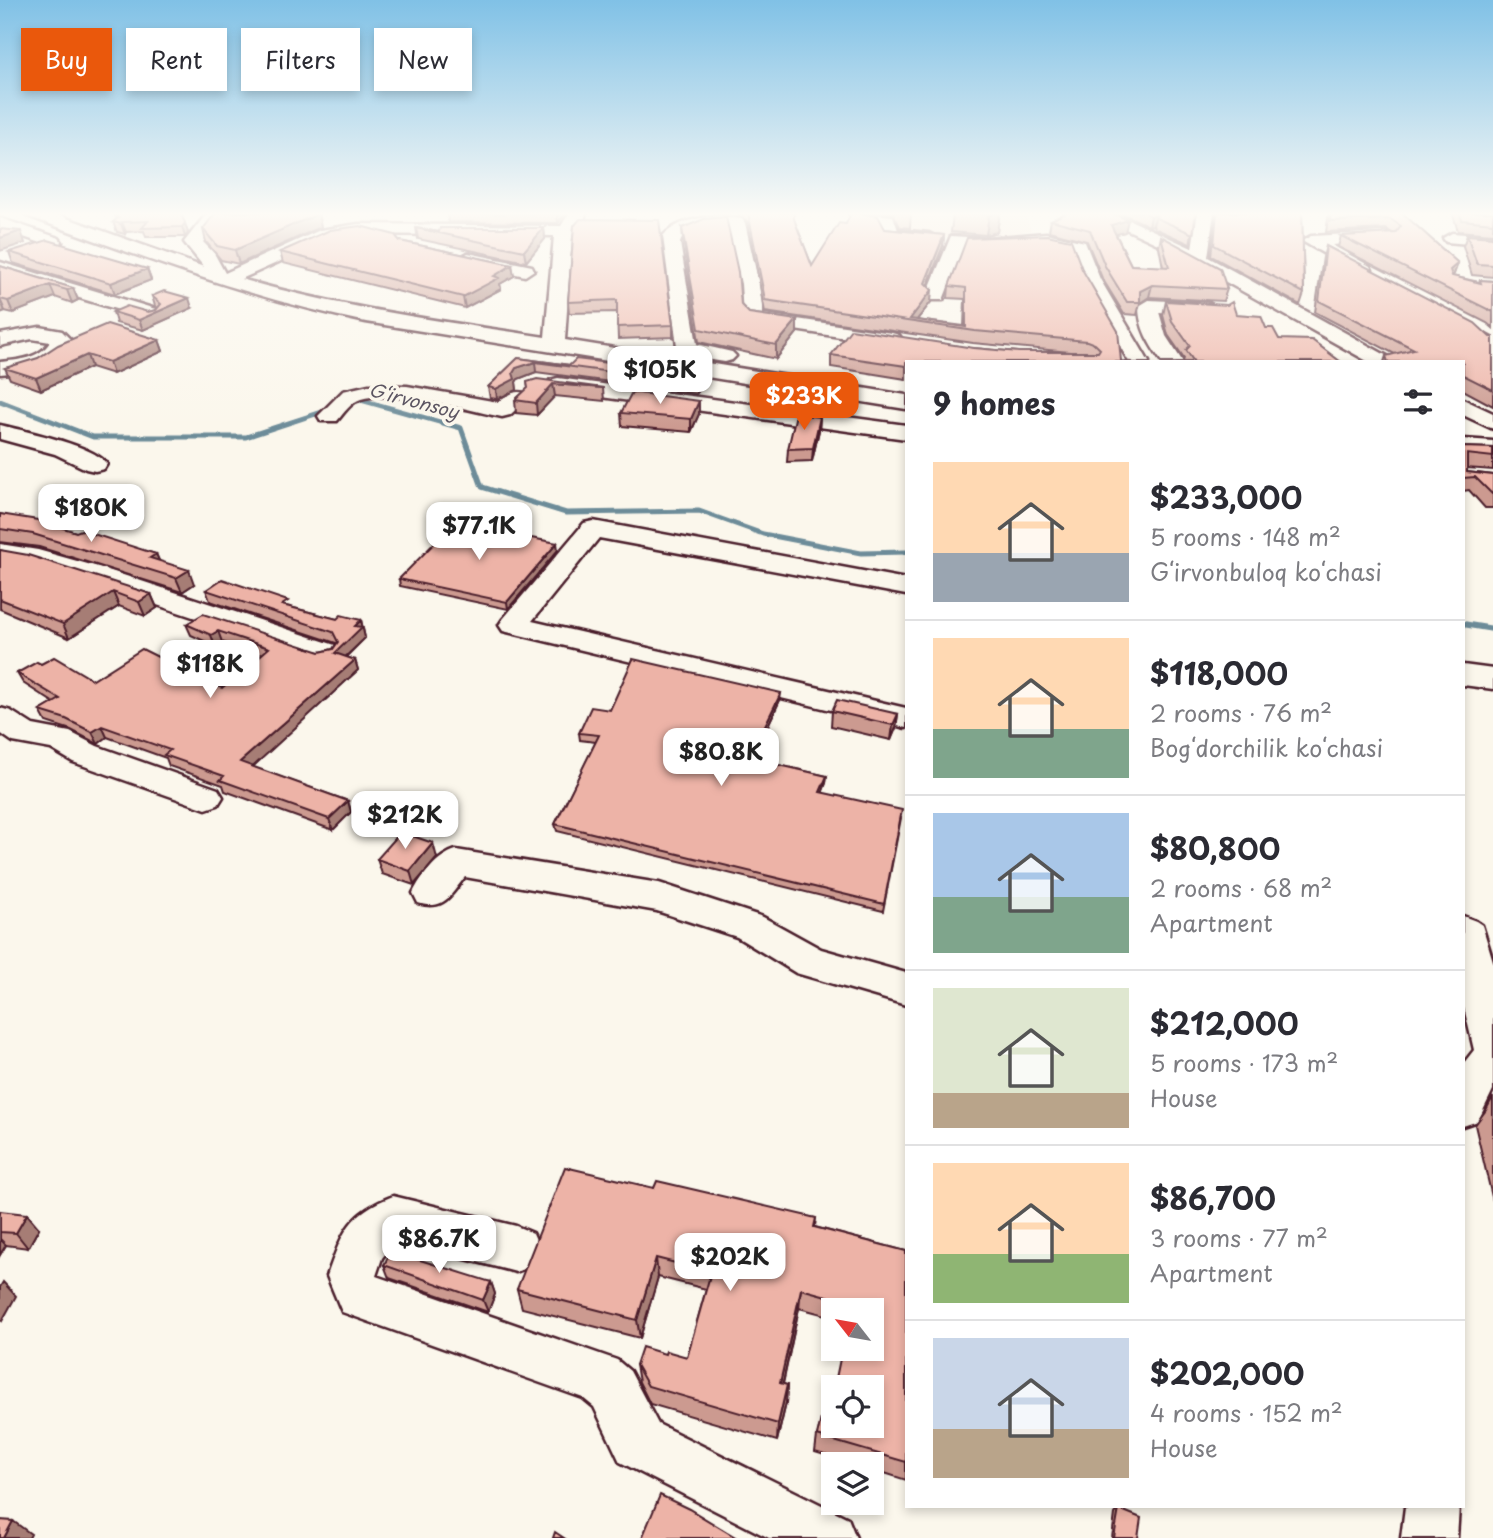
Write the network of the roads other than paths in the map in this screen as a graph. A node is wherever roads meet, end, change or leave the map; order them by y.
1 (52, 284) edge
2 (236, 284) edge
3 (264, 284) edge
4 (276, 284) edge
5 (559, 284) edge
6 (677, 284) edge
7 (750, 284) edge
8 (941, 284) edge
9 (1094, 284) edge
10 (1242, 284) edge
11 (246, 287) junction
12 (338, 290) dead end
13 (936, 296) dead end
14 (411, 303) dead end
15 (1223, 310) edge
16 (152, 314) edge
17 (555, 337) junction
18 (0, 340) edge
19 (912, 343) edge
20 (690, 351) junction
21 (585, 355) dead end
22 (1138, 360) edge
23 (1172, 360) edge
24 (1380, 360) edge
25 (0, 368) edge
26 (534, 387) junction
27 (905, 388) edge
28 (853, 393) junction
29 (905, 402) edge
30 (1465, 407) edge
31 (788, 415) junction
32 (329, 416) dead end
33 (1493, 422) edge
34 (0, 432) edge
35 (905, 432) edge
36 (1465, 446) edge
37 (1493, 448) edge
38 (95, 464) dead end
39 (0, 552) edge
40 (905, 587) edge
41 (324, 651) edge
42 (1465, 675) edge
43 (1493, 679) edge
44 (0, 718) edge
45 (905, 718) edge
46 (206, 797) dead end
47 (431, 893) dead end
48 (1475, 936) edge
49 (905, 989) edge
50 (1485, 1063) edge
51 (1465, 1103) edge
52 (516, 1249) dead end
53 (1432, 1508) edge
54 (828, 1538) edge
55 (1429, 1538) edge

1 - 16 street
2 - 11 street
3 - 11 street
4 - 12 street
5 - 17 street
6 - 20 street
7 - 19 street
8 - 13 street
9 - 22 street
10 - 24 street
11 - 17 street
14 - 17 street
15 - 23 street
17 - 20 street
17 - 28 street
18 - 25 street
20 - 27 street
21 - 26 street
26 - 31 street
26 - 32 street
28 - 29 street
28 - 31 street
30 - 33 street
31 - 35 street
34 - 38 street
36 - 37 street
39 - 41 street
40 - 45 street
42 - 43 street
44 - 46 street
47 - 49 street
48 - 50 street
50 - 51 street
52 - 54 street
53 - 55 street

